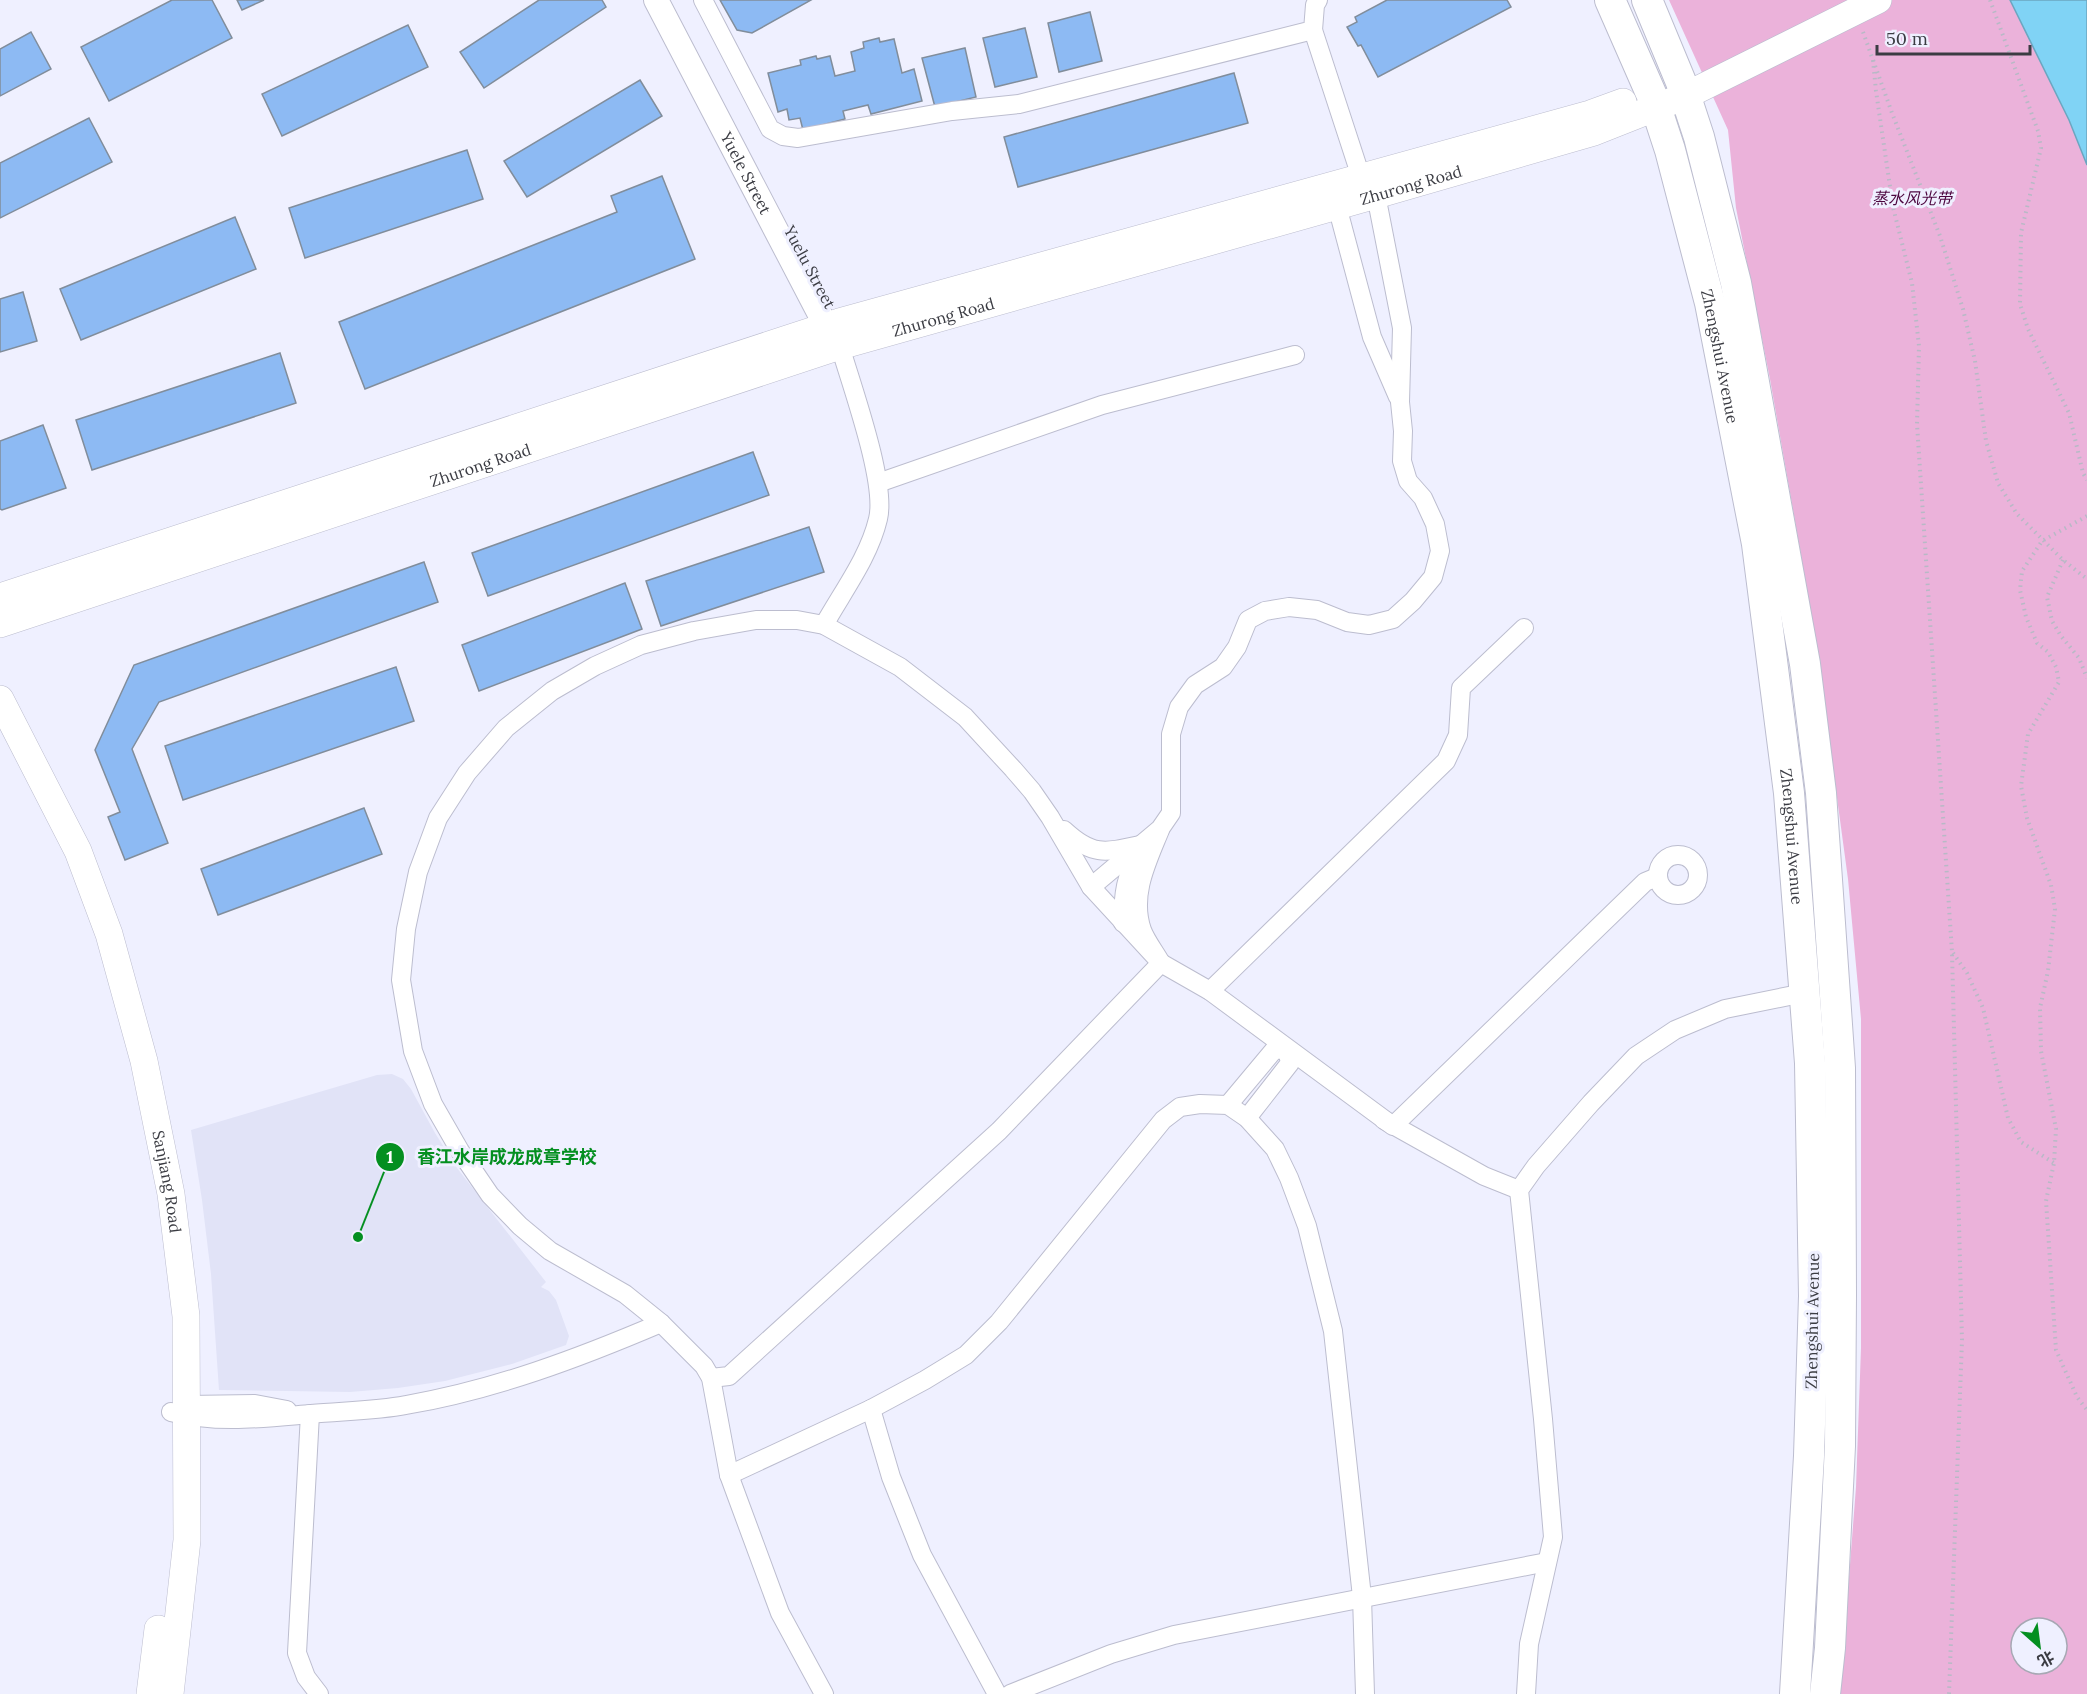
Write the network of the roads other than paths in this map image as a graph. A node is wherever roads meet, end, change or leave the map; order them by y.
1 (656, 0) edge
2 (670, 0) edge
3 (703, 0) edge
4 (1318, 0) edge
5 (1610, 0) edge
6 (1647, 0) edge
7 (1863, 4) edge
8 (1314, 30) junction
9 (1683, 89) junction
10 (1653, 100) junction
11 (1369, 186) junction
12 (1337, 206) junction
13 (835, 331) junction
14 (1295, 355) dead end
15 (1400, 402) junction
16 (878, 483) junction
17 (0, 597) edge
18 (0, 624) edge
19 (824, 625) junction
20 (1524, 628) dead end
21 (0, 699) edge
22 (0, 734) edge
23 (1050, 817) junction
24 (1160, 829) junction
25 (1141, 845) junction
26 (1657, 877) dead end
27 (1091, 887) junction
28 (1123, 923) junction
29 (1161, 963) junction
30 (1210, 990) junction
31 (1804, 993) junction
32 (1284, 1054) junction
33 (1228, 1105) junction
34 (1247, 1118) junction
35 (1394, 1126) junction
36 (1519, 1190) junction
37 (661, 1323) junction
38 (711, 1377) junction
39 (871, 1409) junction
40 (181, 1411) junction
41 (310, 1414) junction
42 (729, 1475) junction
43 (1547, 1562) junction
44 (1362, 1597) junction
45 (150, 1694) edge
46 (170, 1694) edge
47 (319, 1694) edge
48 (824, 1694) edge
49 (997, 1694) edge
50 (1010, 1694) edge
51 (1365, 1694) edge
52 (1526, 1694) edge
53 (1795, 1694) edge
54 (1826, 1694) edge

1 - 13 street, Yuele Street
2 - 13 street, Yuelu Street
3 - 8 street
4 - 8 street
5 - 10 main road, Zhengshui Avenue
6 - 9 main road, Zhengshui Avenue
7 - 9 main road, Zhurong Road
8 - 11 street
9 - 10 main road, Zhurong Road
9 - 54 main road, Zhengshui Avenue
10 - 11 main road, Zhurong Road
10 - 31 main road, Zhengshui Avenue
11 - 12 main road, Zhurong Road
11 - 13 main road, Zhurong Road
11 - 15 street
12 - 13 main road, Zhurong Road
12 - 15 street
13 - 16 street
13 - 17 main road, Zhurong Road
13 - 18 main road, Zhurong Road
14 - 16 street
15 - 24 street
16 - 19 street
19 - 23 street
19 - 37 street
20 - 30 street
21 - 40 main road, Sanjiang Road
22 - 40 main road, Sanjiang Road
23 - 25 street
23 - 27 street
24 - 25 street
24 - 28 street
24 - 29 street
25 - 27 street
26 - 35 street
27 - 28 street
28 - 29 street
29 - 30 street
29 - 38 street
30 - 32 street
31 - 36 street
31 - 53 main road, Zhengshui Avenue
32 - 33 street
32 - 34 street
32 - 35 street
33 - 34 street
33 - 39 street
34 - 44 street
35 - 36 street
36 - 43 street
37 - 38 street
37 - 41 street
38 - 42 street
39 - 42 street
39 - 49 street
40 - 41 street
40 - 45 main road, Sanjiang Road
40 - 46 main road, Sanjiang Road
41 - 47 street
42 - 48 street
43 - 44 street
43 - 52 street
44 - 50 street
44 - 51 street

